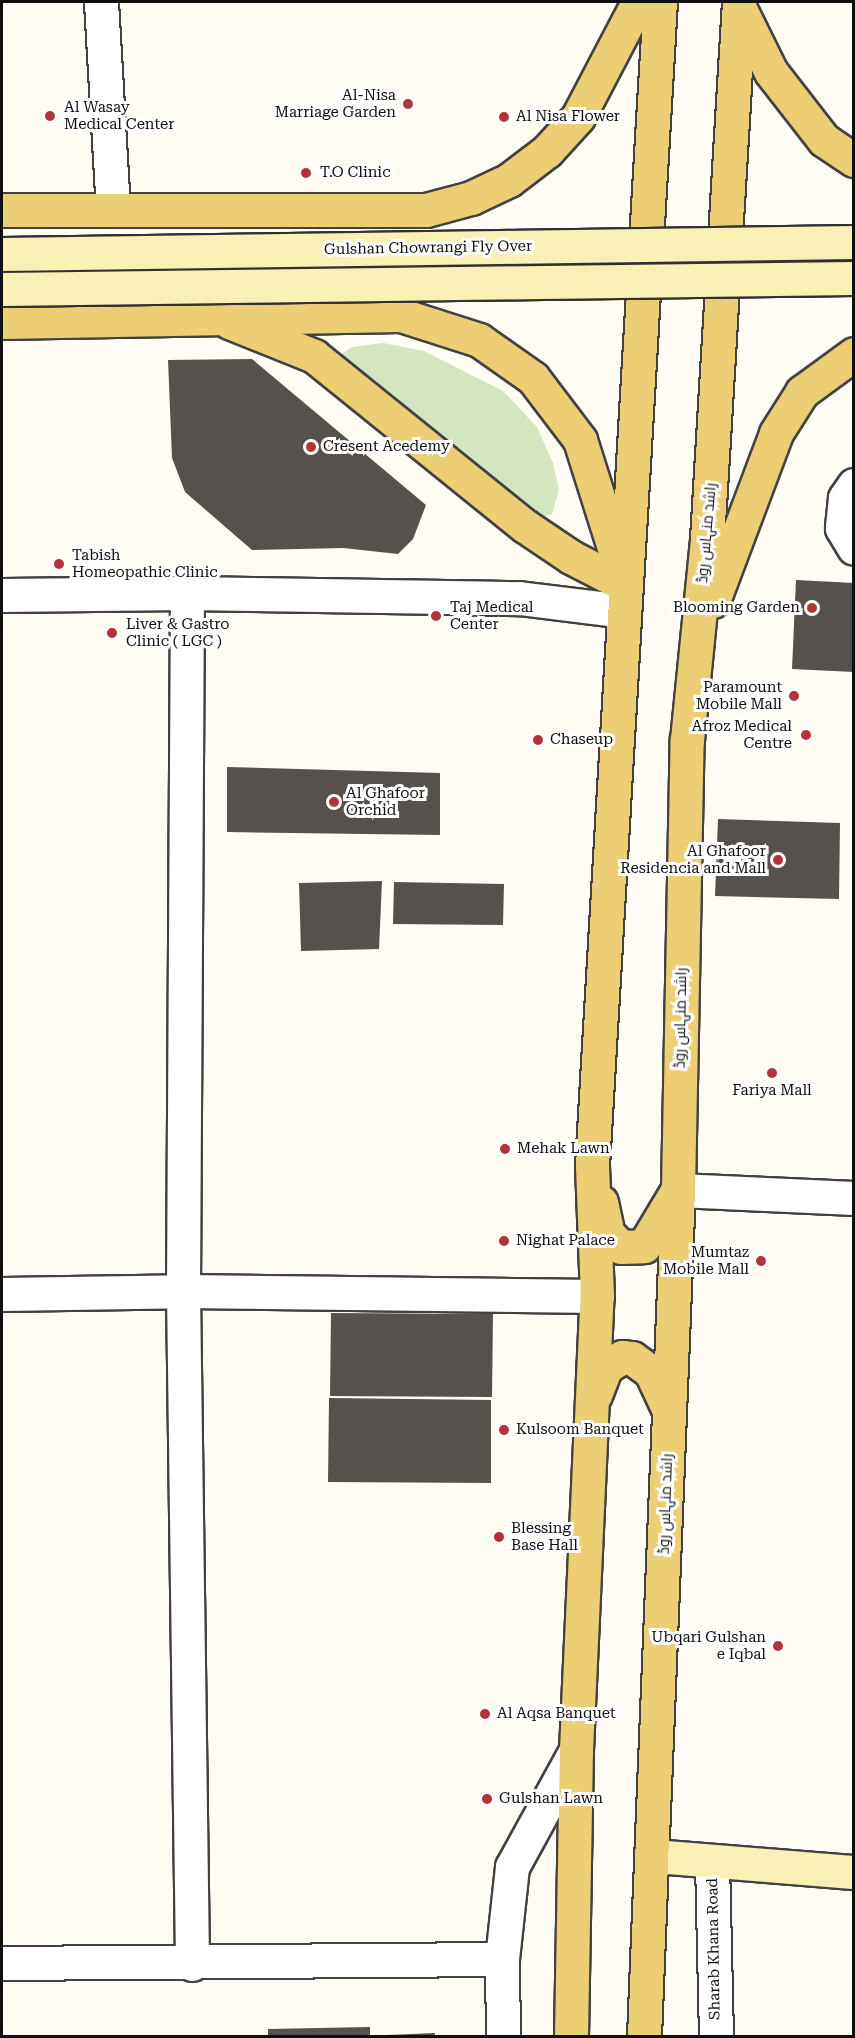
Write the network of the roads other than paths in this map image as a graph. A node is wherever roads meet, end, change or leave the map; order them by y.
1 (102, 2) edge
2 (638, 2) edge
3 (660, 2) edge
4 (739, 3) edge
5 (854, 160) edge
6 (2, 210) edge
7 (113, 210) junction
8 (854, 243) edge
9 (2, 254) edge
10 (854, 278) edge
11 (2, 289) edge
12 (214, 316) junction
13 (2, 322) edge
14 (854, 354) edge
15 (854, 485) edge
16 (854, 548) edge
17 (187, 593) junction
18 (2, 595) edge
19 (624, 598) junction
20 (696, 648) junction
21 (592, 1166) junction
22 (678, 1190) junction
23 (854, 1198) edge
24 (183, 1291) junction
25 (2, 1294) edge
26 (597, 1296) junction
27 (593, 1399) junction
28 (669, 1418) junction
29 (576, 1750) junction
30 (654, 1856) junction
31 (712, 1861) junction
32 (854, 1872) edge
33 (502, 1959) junction
34 (2, 1964) edge
35 (192, 1964) junction
36 (503, 2037) edge
37 (571, 2037) edge
38 (644, 2037) edge
39 (716, 2037) edge

1 - 7 street
2 - 7 main road
3 - 19 main road
4 - 5 main road
4 - 20 main road, راشد منہاس روڈ
6 - 7 main road
8 - 9 main road, Gulshan Chowrangi Fly Over, bridge
10 - 11 main road, bridge
12 - 13 main road
12 - 19 main road
12 - 19 main road
14 - 20 main road
15 - 16 street
17 - 18 street
17 - 19 street
17 - 24 street
19 - 21 main road
20 - 22 main road, راشد منہاس روڈ
21 - 22 main road
21 - 26 main road
22 - 23 street
22 - 28 main road, راشد منہاس روڈ
24 - 25 street
24 - 26 street
24 - 35 street
26 - 27 main road
27 - 28 main road
27 - 29 main road
28 - 30 main road, راشد منہاس روڈ
29 - 33 street
29 - 37 main road
30 - 31 main road
30 - 38 main road, راشد منہاس روڈ
31 - 32 main road
31 - 39 street, Sharab Khana Road
33 - 35 street
33 - 36 street
34 - 35 street

